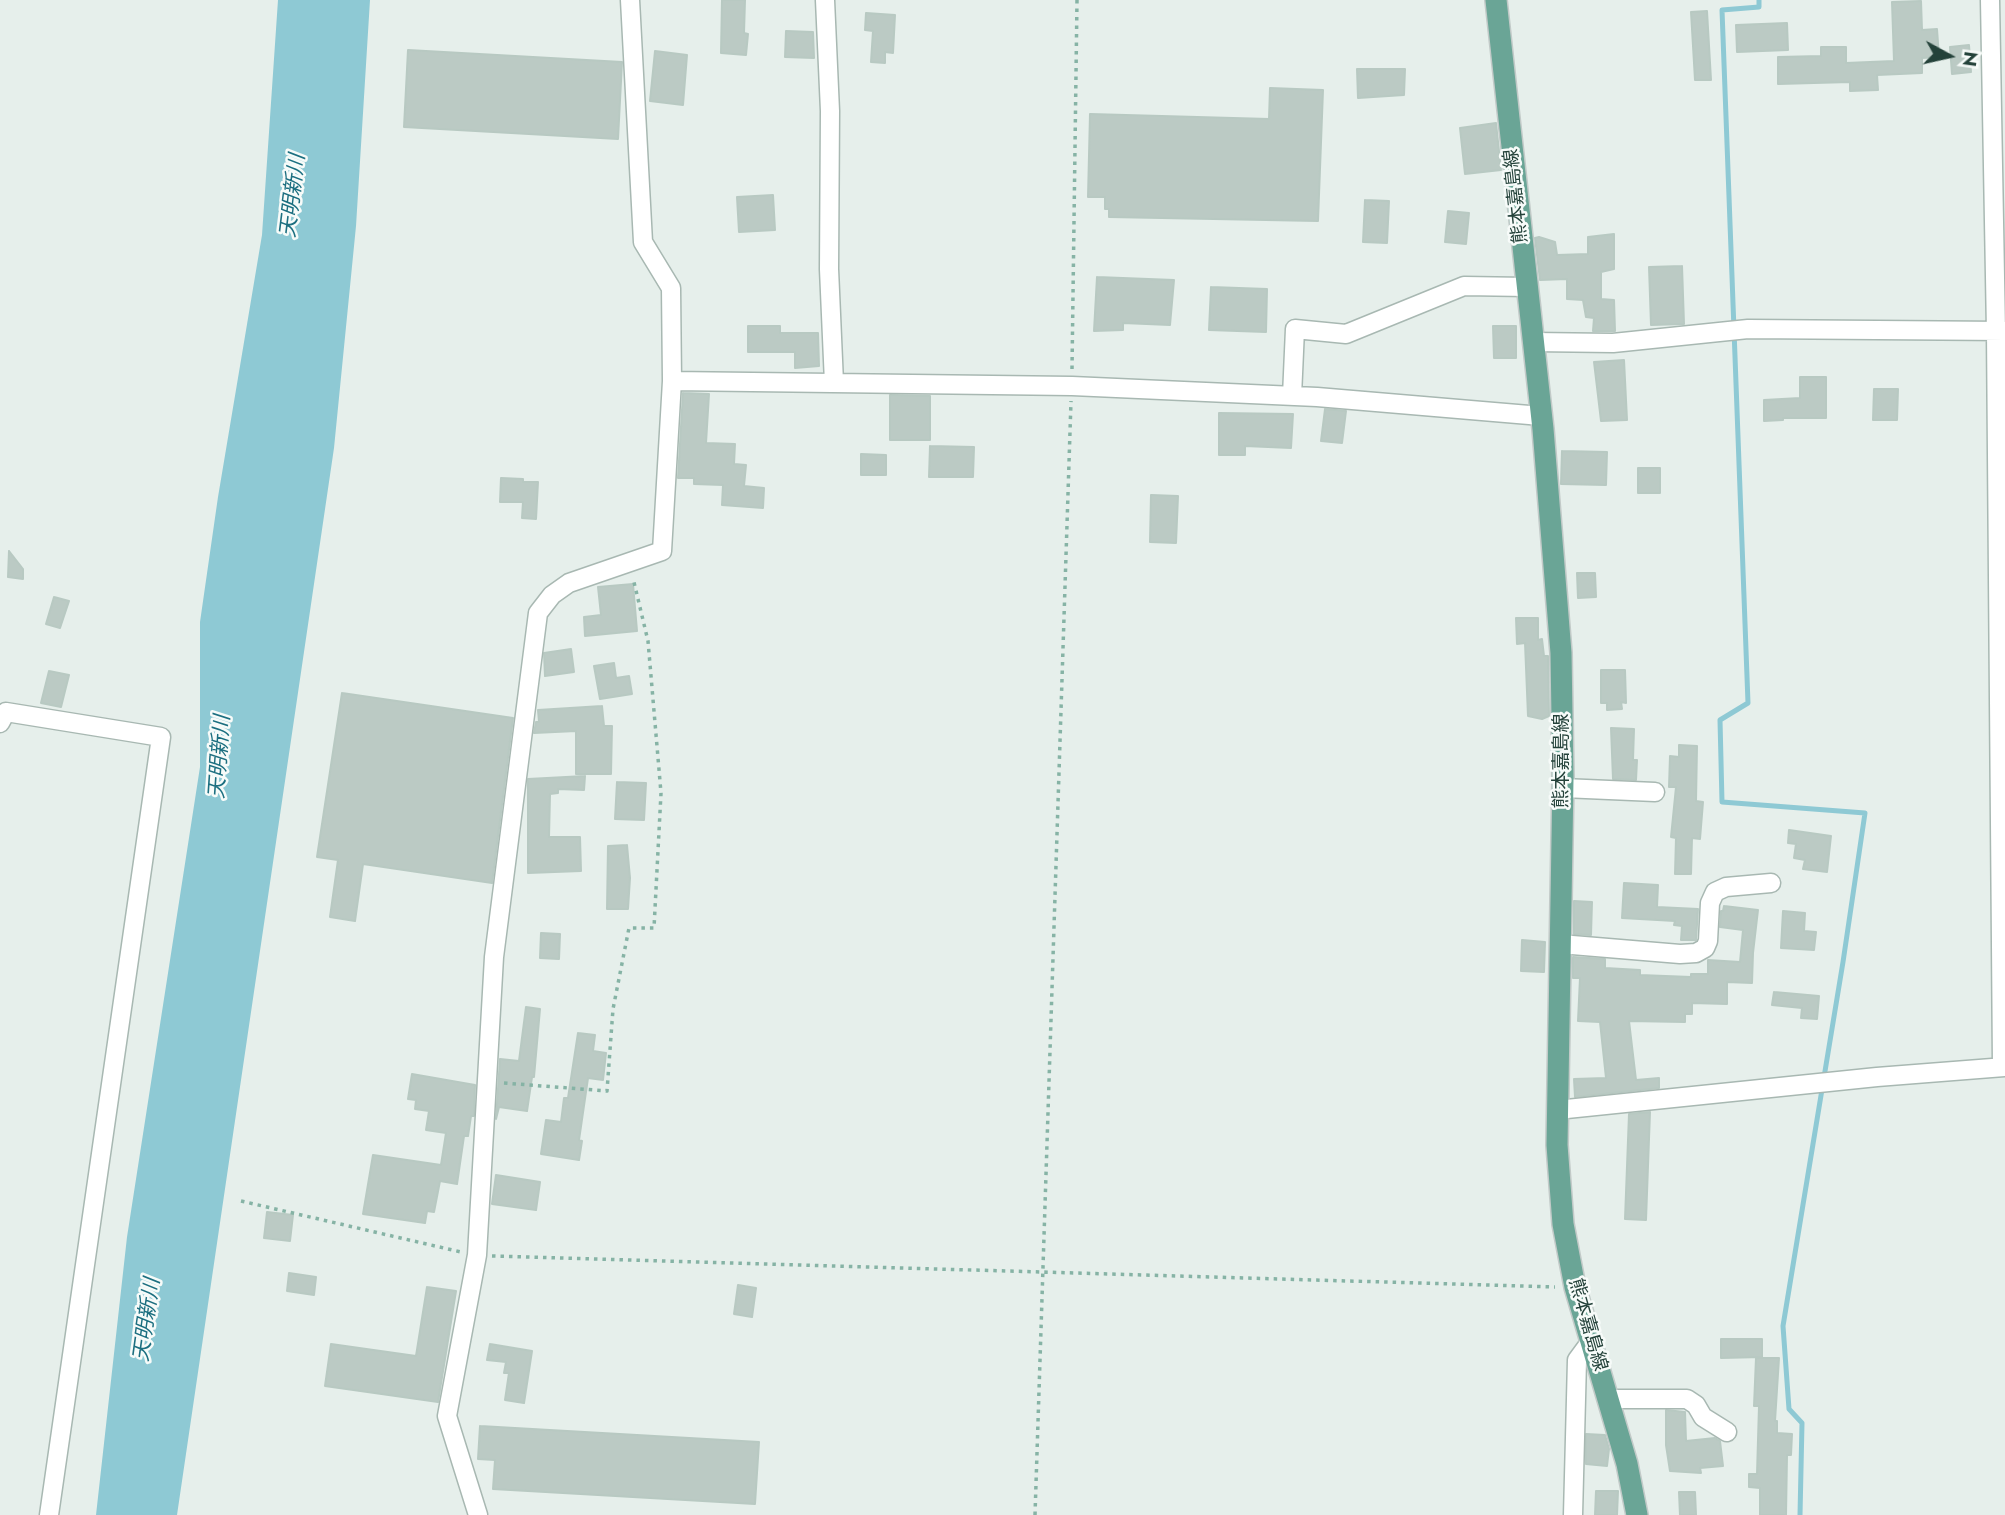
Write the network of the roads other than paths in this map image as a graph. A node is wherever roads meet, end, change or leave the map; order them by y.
1 (630, 0) edge
2 (825, 0) edge
3 (1496, 0) edge
4 (1990, 0) edge
5 (1999, 116) edge
6 (1999, 172) edge
7 (1527, 288) junction
8 (2000, 332) edge
9 (1533, 342) junction
10 (672, 381) junction
11 (834, 383) junction
12 (1292, 396) junction
13 (1541, 416) junction
14 (2001, 602) edge
15 (0, 723) edge
16 (1563, 788) junction
17 (1655, 792) dead end
18 (1771, 883) dead end
19 (1560, 944) junction
20 (2003, 1067) edge
21 (1557, 1110) junction
22 (1591, 1341) junction
23 (1608, 1399) junction
24 (1727, 1432) dead end
25 (50, 1515) edge
26 (478, 1515) edge
27 (1573, 1515) edge
28 (1637, 1515) edge

1 - 10 street
2 - 11 street
3 - 7 main road, 熊本嘉島線
4 - 5 street
5 - 6 street
6 - 8 street
7 - 9 main road, 熊本嘉島線
7 - 12 street
8 - 9 street
8 - 14 street
9 - 13 main road, 熊本嘉島線
10 - 11 street
10 - 26 street
11 - 12 street
12 - 13 street
13 - 16 main road, 熊本嘉島線
14 - 20 street
15 - 25 street
16 - 17 street
16 - 19 main road, 熊本嘉島線
18 - 19 street
19 - 21 main road, 熊本嘉島線
20 - 21 street
21 - 22 main road, 熊本嘉島線
22 - 23 main road, 熊本嘉島線
22 - 27 street
23 - 24 street
23 - 28 main road, 熊本嘉島線

